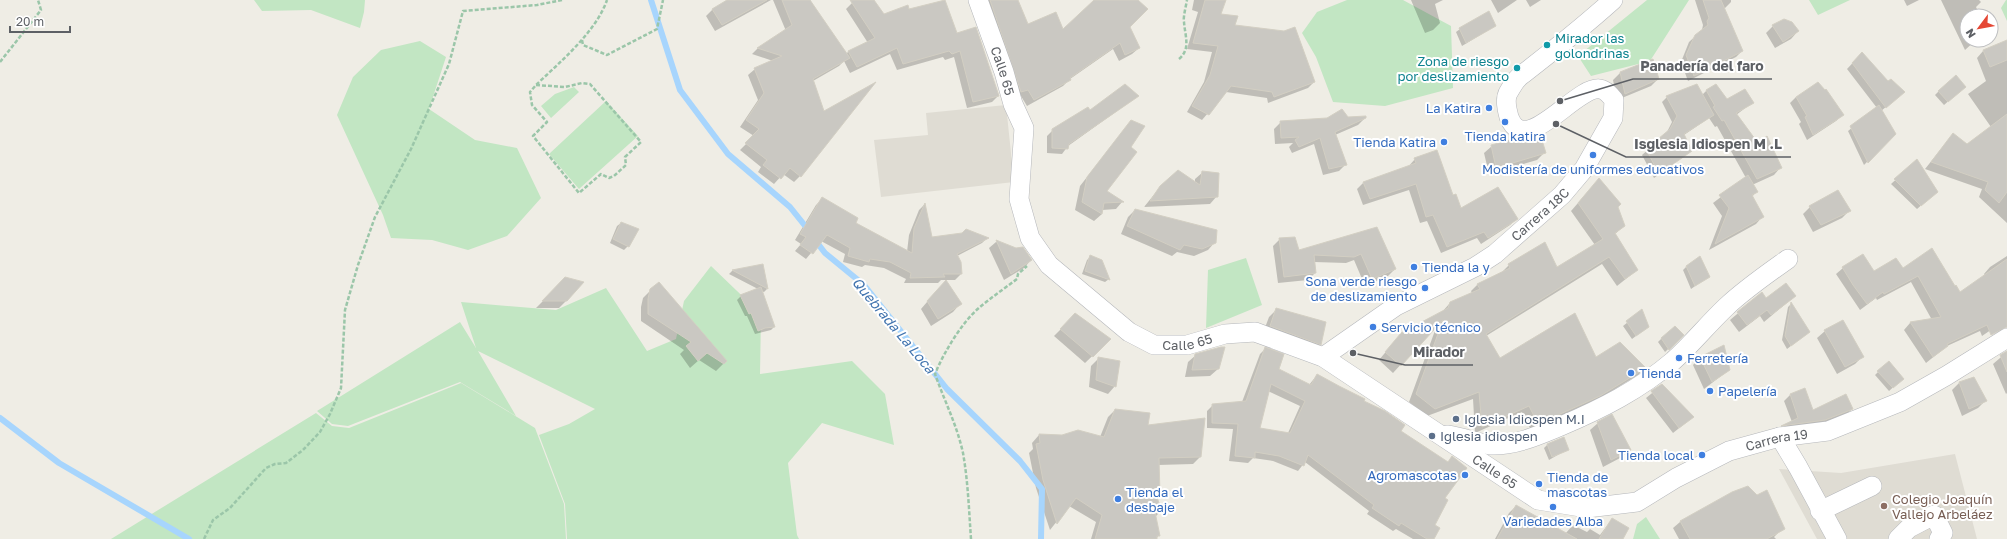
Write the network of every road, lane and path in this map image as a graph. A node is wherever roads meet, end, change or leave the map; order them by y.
1 (38, 0) edge
2 (562, 0) edge
3 (607, 0) edge
4 (978, 0) edge
5 (1187, 0) edge
6 (1613, 0) edge
7 (663, 1) edge
8 (582, 40) junction
9 (1179, 59) dead end
10 (0, 62) edge
11 (536, 85) junction
12 (1044, 258) junction
13 (1788, 259) dead end
14 (2007, 338) edge
15 (1323, 357) junction
16 (1440, 434) junction
17 (1780, 437) junction
18 (1872, 486) dead end
19 (1538, 500) joint
20 (1820, 511) junction
21 (204, 539) edge
22 (972, 539) edge
23 (1837, 539) edge
24 (1898, 539) edge
25 (1939, 539) edge

1 - 10 path
2 - 21 path
3 - 8 path
4 - 12 street, Calle 65
5 - 9 path
6 - 15 street, Carrera 18C
7 - 8 path
8 - 11 path
11 - 11 path
12 - 15 street, Calle 65
12 - 22 path
13 - 16 street
14 - 17 street, Carrera 19
15 - 16 street, Calle 65
16 - 19 street, Calle 65
17 - 19 street, Carrera 19
17 - 20 street
18 - 20 street
20 - 23 street
24 - 25 street

